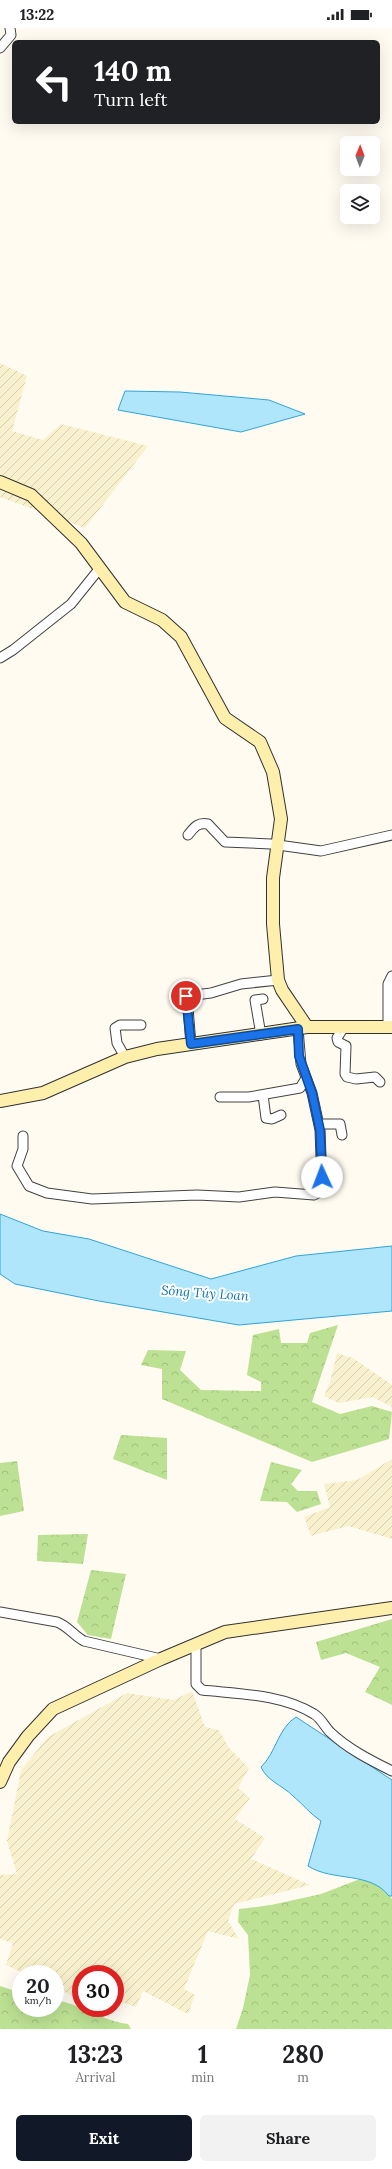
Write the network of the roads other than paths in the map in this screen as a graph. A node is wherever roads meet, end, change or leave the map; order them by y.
1 (10, 28) edge
2 (0, 48) edge
3 (0, 482) edge
4 (100, 568) junction
5 (0, 658) edge
6 (188, 835) dead end
7 (392, 835) edge
8 (278, 846) junction
9 (392, 976) edge
10 (278, 980) junction
11 (263, 999) dead end
12 (141, 1025) dead end
13 (344, 1027) junction
14 (390, 1027) edge
15 (302, 1028) junction
16 (261, 1035) junction
17 (191, 1044) junction
18 (125, 1057) junction
19 (306, 1078) junction
20 (380, 1082) dead end
21 (262, 1095) junction
22 (220, 1097) dead end
23 (0, 1101) edge
24 (281, 1115) dead end
25 (319, 1124) junction
26 (342, 1135) dead end
27 (23, 1136) dead end
28 (392, 1608) edge
29 (0, 1612) edge
30 (196, 1644) junction
31 (161, 1659) junction
32 (392, 1771) edge
33 (1, 1778) edge

1 - 2 street
3 - 4 street
4 - 5 street
4 - 8 street
6 - 8 street
7 - 8 street
8 - 10 street
9 - 14 street
10 - 15 street
10 - 17 street
11 - 16 street
12 - 18 street
13 - 14 street
13 - 15 street
13 - 20 street
15 - 16 street
15 - 19 street
16 - 17 street
17 - 18 street
18 - 23 street
19 - 21 street
19 - 25 street
21 - 22 street
21 - 24 street
25 - 26 street
25 - 27 street
28 - 30 street
29 - 31 street
30 - 31 street
30 - 32 street
31 - 33 street

